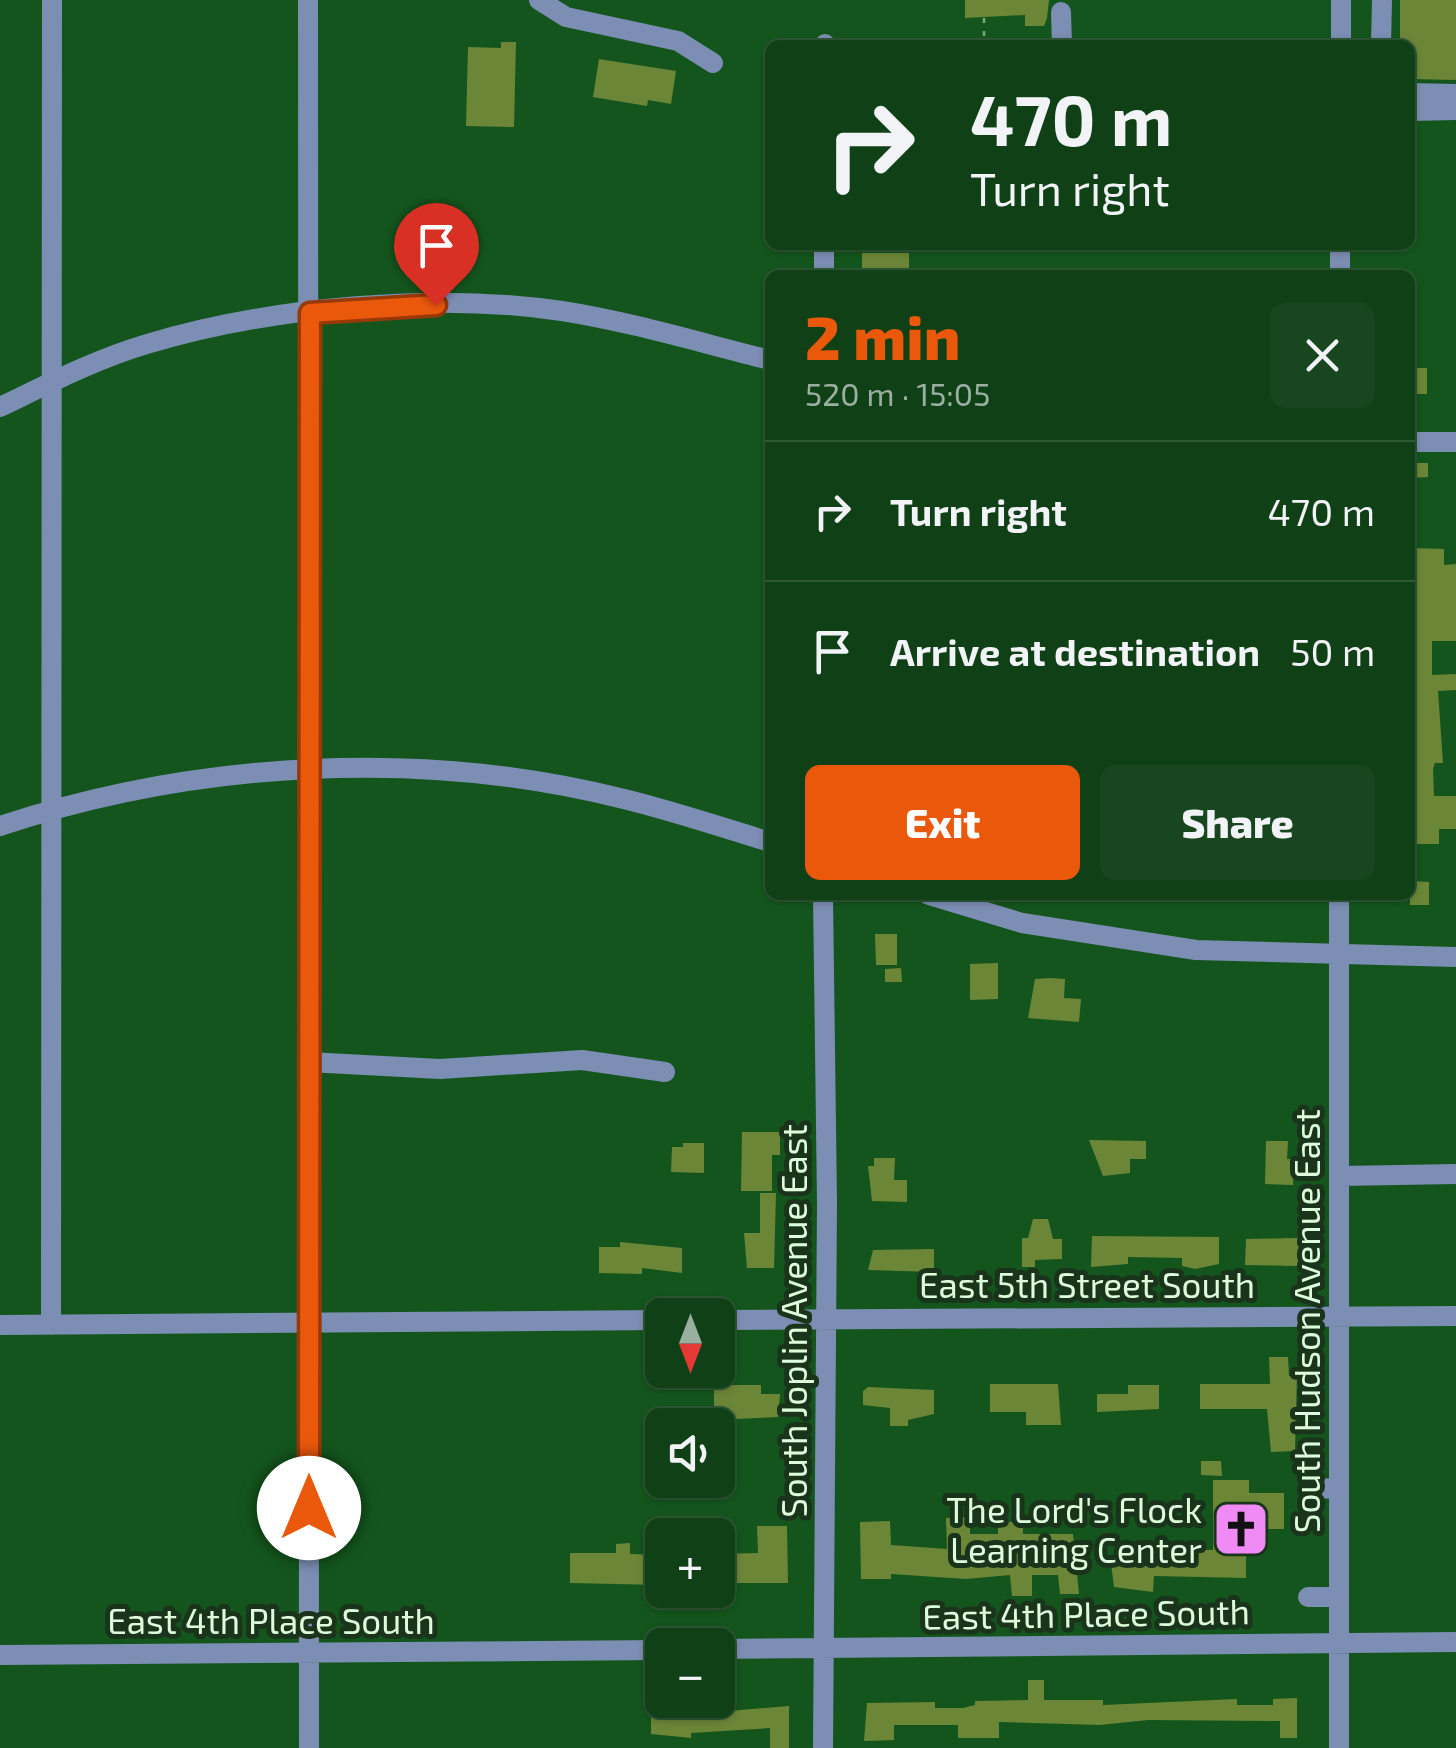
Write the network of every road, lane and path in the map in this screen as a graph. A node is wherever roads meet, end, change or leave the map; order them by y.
1 (52, 0) edge
2 (308, 0) edge
3 (539, 0) edge
4 (1341, 0) edge
5 (1382, 0) edge
6 (1061, 12) dead end
7 (984, 18) dead end
8 (984, 40) dead end
9 (1062, 40) edge
10 (1341, 40) edge
11 (1381, 40) edge
12 (713, 63) dead end
13 (1415, 93) edge
14 (1456, 94) edge
15 (1456, 110) edge
16 (1415, 111) edge
17 (310, 313) junction
18 (765, 359) edge
19 (53, 381) junction
20 (0, 407) edge
21 (1415, 442) edge
22 (1456, 442) edge
23 (308, 770) junction
24 (51, 809) junction
25 (0, 826) edge
26 (765, 841) edge
27 (823, 900) edge
28 (945, 900) edge
29 (1339, 900) edge
30 (1339, 955) junction
31 (1456, 957) edge
32 (308, 1062) junction
33 (665, 1072) dead end
34 (1456, 1174) edge
35 (1340, 1176) junction
36 (1340, 1316) junction
37 (1456, 1316) edge
38 (824, 1318) junction
39 (645, 1320) edge
40 (735, 1320) edge
41 (308, 1323) junction
42 (0, 1325) edge
43 (51, 1325) junction
44 (1339, 1488) junction
45 (1309, 1489) dead end
46 (1308, 1597) dead end
47 (1338, 1597) junction
48 (1456, 1642) edge
49 (1338, 1644) junction
50 (824, 1648) junction
51 (735, 1649) edge
52 (645, 1650) edge
53 (310, 1652) junction
54 (0, 1655) edge
55 (309, 1748) edge
56 (824, 1748) edge
57 (1340, 1748) edge

1 - 19 street
2 - 17 street
3 - 12 street
4 - 10 street
5 - 11 street
6 - 9 street
7 - 8 path
13 - 14 street
15 - 16 street
17 - 18 street
17 - 19 street
17 - 23 street
19 - 20 street
19 - 24 street
21 - 22 street
23 - 24 street
23 - 26 street
23 - 32 street
24 - 25 street
24 - 43 street
27 - 38 street, South Joplin Avenue East
28 - 30 street
29 - 30 street, South Hudson Avenue East
30 - 31 street
30 - 35 street, South Hudson Avenue East
32 - 33 street
32 - 41 street
34 - 35 street
35 - 36 street, South Hudson Avenue East
36 - 37 street, East 5th Street South
36 - 38 street, East 5th Street South
36 - 44 street, South Hudson Avenue East
38 - 40 street, East 5th Street South
38 - 50 street, South Joplin Avenue East
39 - 41 street
41 - 43 street
41 - 53 street
42 - 43 street
44 - 45 street
44 - 47 street, South Hudson Avenue East
46 - 47 street
47 - 49 street, South Hudson Avenue East
48 - 49 street, East 4th Place South
49 - 50 street, East 4th Place South
49 - 57 street, South Hudson Avenue East
50 - 51 street, East 4th Place South
50 - 56 street, South Joplin Avenue East
52 - 53 street, East 4th Place South
53 - 54 street, East 4th Place South
53 - 55 street

